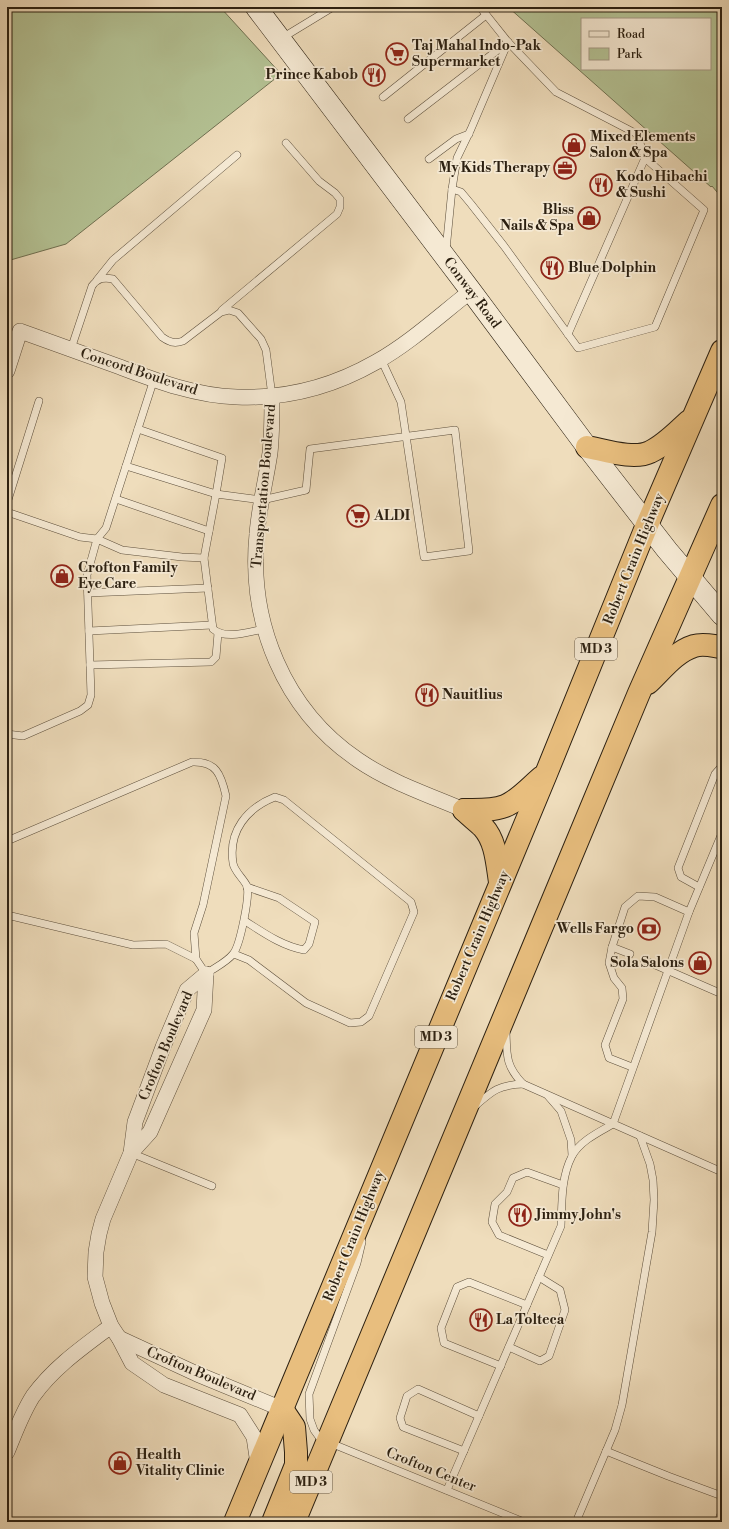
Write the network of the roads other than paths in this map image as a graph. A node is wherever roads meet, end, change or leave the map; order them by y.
1 (256, 7) edge
2 (333, 7) edge
3 (480, 7) edge
4 (486, 14) junction
5 (280, 39) junction
6 (508, 42) junction
7 (383, 97) dead end
8 (408, 119) dead end
9 (469, 134) junction
10 (286, 143) dead end
11 (237, 155) dead end
12 (645, 158) junction
13 (429, 159) dead end
14 (452, 189) junction
15 (446, 258) junction
16 (97, 280) junction
17 (471, 291) junction
18 (220, 312) junction
19 (568, 334) junction
20 (71, 349) junction
21 (722, 351) edge
22 (381, 358) junction
23 (7, 371) edge
24 (154, 379) junction
25 (272, 396) junction
26 (39, 402) dead end
27 (693, 418) junction
28 (138, 429) junction
29 (407, 436) junction
30 (587, 447) junction
31 (126, 466) junction
32 (216, 494) junction
33 (116, 499) junction
34 (262, 500) junction
35 (7, 503) edge
36 (722, 505) edge
37 (7, 512) edge
38 (647, 525) junction
39 (209, 531) junction
40 (97, 539) junction
41 (204, 558) junction
42 (690, 577) junction
43 (208, 588) junction
44 (88, 593) junction
45 (722, 615) edge
46 (212, 625) junction
47 (264, 629) junction
48 (89, 631) junction
49 (218, 633) junction
50 (722, 647) edge
51 (90, 665) junction
52 (639, 693) junction
53 (7, 734) edge
54 (722, 766) edge
55 (546, 774) junction
56 (464, 810) junction
57 (722, 833) edge
58 (7, 841) edge
59 (500, 882) junction
60 (247, 887) junction
61 (699, 887) junction
62 (689, 912) junction
63 (7, 915) edge
64 (245, 921) junction
65 (612, 947) junction
66 (234, 954) junction
67 (630, 954) dead end
68 (196, 959) junction
69 (644, 960) dead end
70 (667, 971) junction
71 (206, 974) junction
72 (722, 994) edge
73 (506, 1012) junction
74 (632, 1067) junction
75 (523, 1084) junction
76 (548, 1095) junction
77 (462, 1118) junction
78 (613, 1124) junction
79 (640, 1136) junction
80 (131, 1153) junction
81 (572, 1155) junction
82 (722, 1172) edge
83 (212, 1186) dead end
84 (563, 1186) junction
85 (371, 1193) junction
86 (548, 1255) junction
87 (539, 1277) junction
88 (527, 1304) junction
89 (115, 1332) junction
90 (509, 1347) junction
91 (501, 1366) junction
92 (282, 1409) junction
93 (479, 1416) junction
94 (328, 1442) junction
95 (464, 1451) junction
96 (606, 1451) junction
97 (7, 1452) edge
98 (258, 1467) junction
99 (447, 1490) junction
100 (722, 1496) edge
101 (722, 1511) edge
102 (235, 1522) edge
103 (273, 1522) edge
104 (294, 1522) edge
105 (524, 1522) edge
106 (576, 1522) edge
107 (718, 1522) edge

1 - 5 street, Conway Road
2 - 5 lane
3 - 4 lane
4 - 6 lane
4 - 7 lane
5 - 15 street, Conway Road
6 - 8 lane
6 - 9 lane
6 - 12 lane
9 - 13 lane
9 - 14 lane
10 - 18 lane
11 - 16 lane
12 - 19 lane
12 - 19 lane
14 - 15 lane
14 - 19 lane
15 - 17 street, Conway Road
16 - 18 lane
16 - 20 lane
17 - 22 street, Concord Boulevard
17 - 30 street, Conway Road
18 - 25 lane
20 - 23 street, Concord Boulevard
20 - 24 street, Concord Boulevard
21 - 27 highway, Robert Crain Highway / MD 3
22 - 25 street, Concord Boulevard
22 - 29 lane
24 - 25 street, Concord Boulevard
24 - 28 lane
25 - 34 street, Transportation Boulevard
26 - 35 lane
27 - 30 highway
27 - 38 highway, Robert Crain Highway / MD 3
28 - 31 lane
28 - 32 lane
29 - 29 lane
29 - 34 lane
30 - 38 street, Conway Road
31 - 32 lane
31 - 33 lane
32 - 34 lane
32 - 39 lane
33 - 39 lane
33 - 40 lane
34 - 47 street, Transportation Boulevard
36 - 42 highway, MD 3
37 - 40 lane
38 - 42 street, Conway Road
38 - 55 highway, Robert Crain Highway / MD 3
39 - 41 lane
40 - 41 lane
40 - 44 lane
41 - 43 lane
42 - 45 street, Conway Road
42 - 52 highway, MD 3
43 - 44 lane
43 - 46 lane
44 - 48 lane
46 - 48 lane
46 - 49 lane
47 - 49 lane
47 - 56 street, Transportation Boulevard
48 - 51 lane
49 - 51 lane
50 - 52 highway
51 - 53 lane
52 - 73 highway, MD 3
54 - 61 lane
55 - 56 highway
55 - 59 highway, Robert Crain Highway / MD 3
56 - 59 highway
57 - 61 lane
58 - 68 lane
59 - 85 highway, Robert Crain Highway / MD 3
60 - 64 lane
60 - 64 lane
60 - 66 lane
61 - 62 lane
62 - 65 lane
62 - 70 lane
63 - 68 lane
64 - 66 lane
65 - 67 lane
65 - 74 lane
66 - 71 lane
68 - 71 lane
69 - 70 lane
70 - 72 lane
70 - 74 lane
71 - 80 street, Crofton Boulevard
71 - 80 street, Crofton Boulevard
73 - 75 lane
73 - 77 highway, MD 3
74 - 78 lane
75 - 76 lane
75 - 77 lane
76 - 78 lane
76 - 81 lane
77 - 94 highway, MD 3
78 - 79 lane
78 - 81 lane
79 - 82 lane
79 - 96 lane
80 - 83 lane
80 - 89 street, Crofton Boulevard
81 - 84 lane
84 - 86 lane
84 - 86 lane
85 - 92 highway, Robert Crain Highway / MD 3
85 - 94 lane
86 - 87 lane
87 - 88 lane
87 - 90 lane
88 - 90 lane
88 - 91 lane
89 - 92 street, Crofton Boulevard
89 - 97 street
89 - 98 street, Crofton Boulevard
90 - 91 lane
91 - 93 lane
92 - 98 highway, Robert Crain Highway / MD 3
92 - 103 highway
93 - 95 lane
93 - 95 lane
94 - 99 lane, Crofton Center
94 - 104 highway, MD 3
95 - 99 lane
96 - 100 lane
96 - 106 lane
98 - 102 highway, Robert Crain Highway / MD 3
99 - 105 lane, Crofton Center
101 - 107 lane

